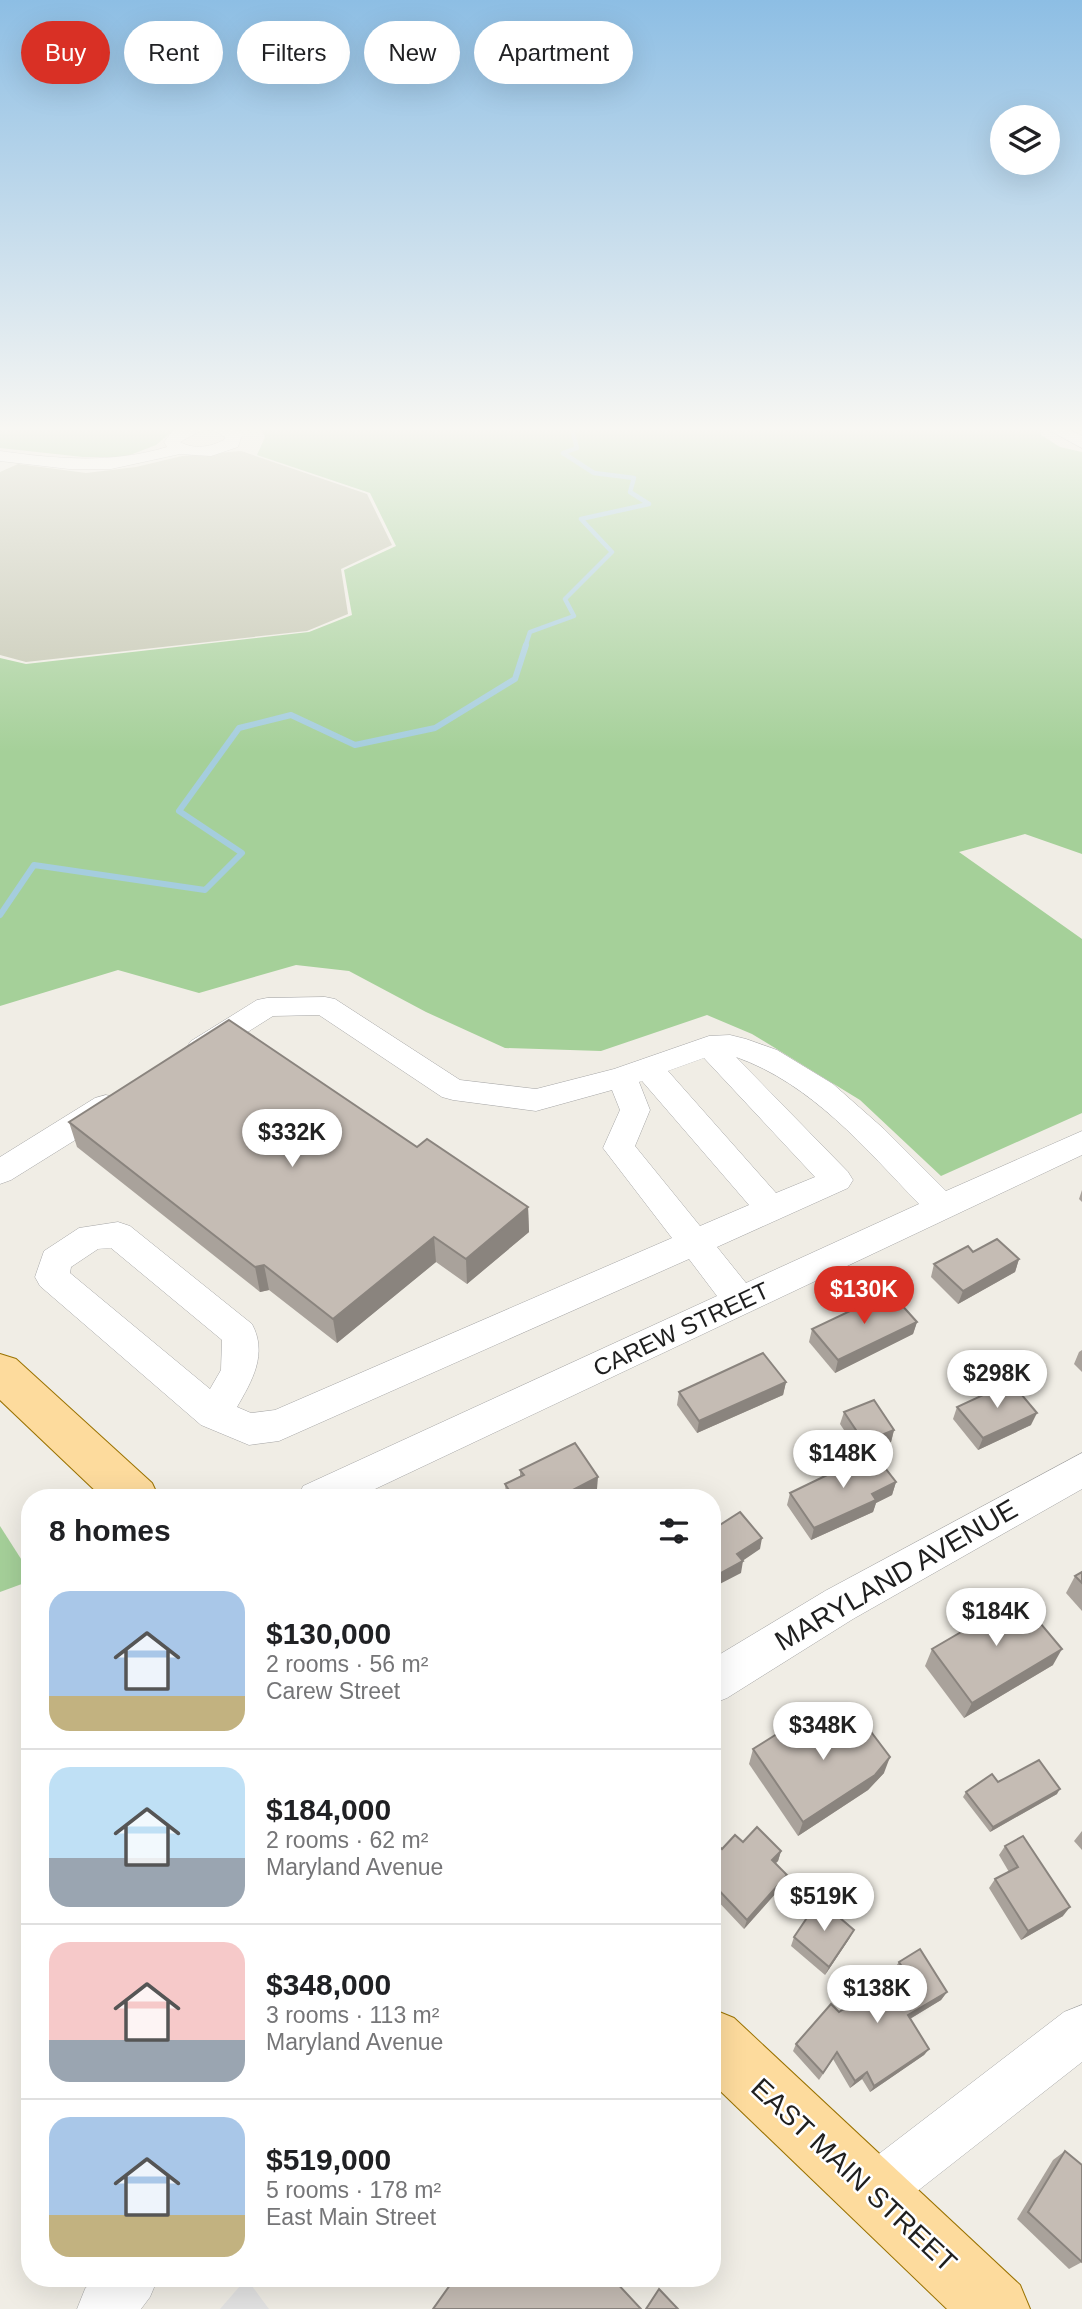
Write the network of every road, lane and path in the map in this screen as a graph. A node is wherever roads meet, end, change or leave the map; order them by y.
1 (709, 1046) junction
2 (179, 1062) edge
3 (635, 1073) junction
4 (134, 1089) edge
5 (1082, 1142) edge
6 (0, 1172) edge
7 (943, 1208) junction
8 (771, 1209) junction
9 (741, 1301) junction
10 (0, 1372) edge
11 (214, 1414) junction
12 (1082, 1470) edge
13 (125, 1489) edge
14 (336, 1489) edge
15 (721, 1677) edge
16 (1082, 2030) edge
17 (721, 2048) edge
18 (873, 2192) junction
19 (123, 2287) edge
20 (105, 2309) edge
21 (996, 2309) edge

1 - 3 street
1 - 7 street
1 - 8 street
2 - 3 street
3 - 8 street
3 - 9 street
4 - 6 street
5 - 7 street, CAREW STREET
7 - 9 street, CAREW STREET
8 - 11 street
9 - 14 street, CAREW STREET
10 - 13 main road
11 - 11 street
12 - 15 street, MARYLAND AVENUE
16 - 18 street
17 - 18 main road, EAST MAIN STREET
18 - 21 main road, EAST MAIN STREET
19 - 20 street

